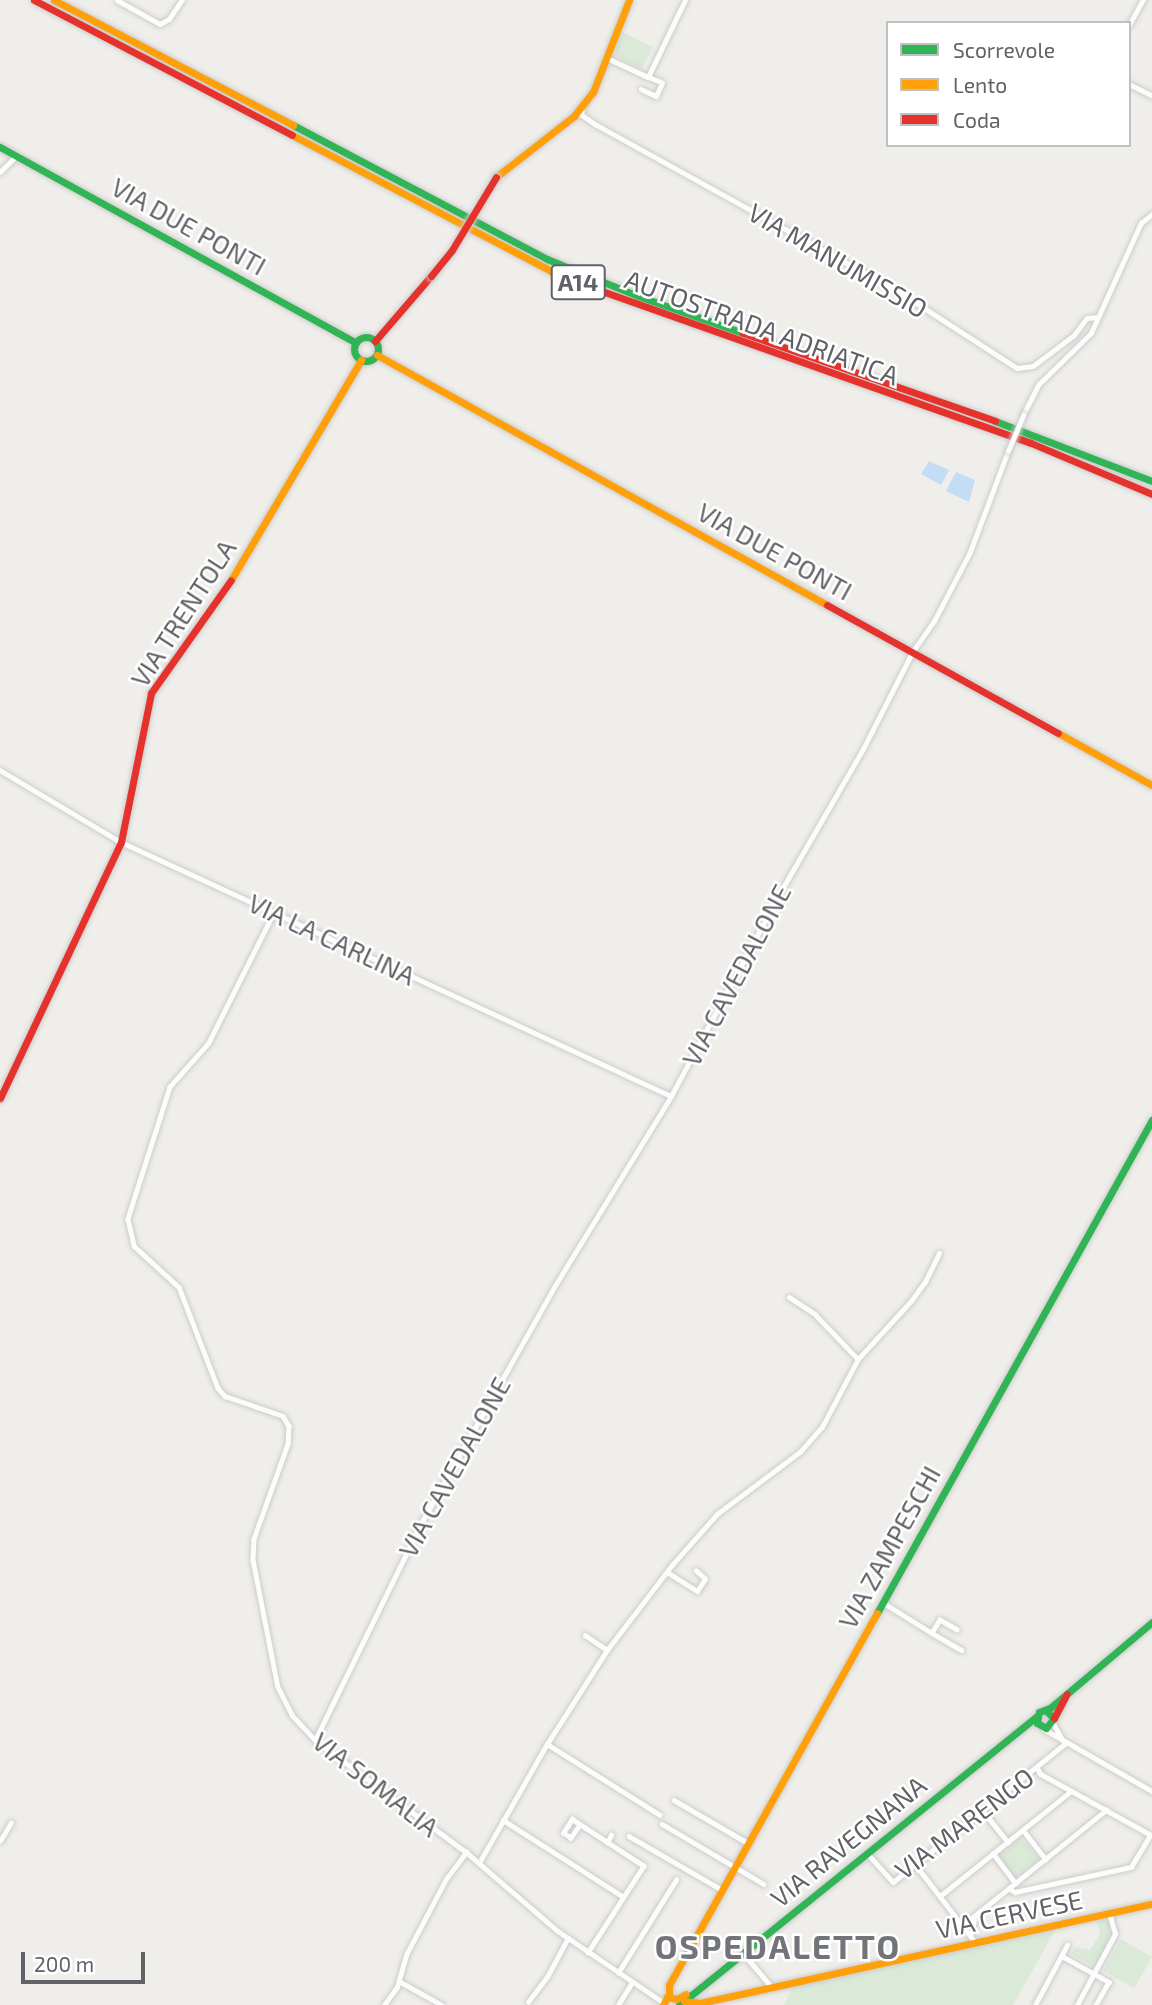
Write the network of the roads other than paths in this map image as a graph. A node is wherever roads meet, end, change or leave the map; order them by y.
1 (34, 0) edge
2 (54, 0) edge
3 (117, 0) edge
4 (182, 0) edge
5 (629, 0) edge
6 (685, 0) edge
7 (1143, 0) edge
8 (1131, 21) edge
9 (607, 58) junction
10 (648, 77) junction
11 (1131, 85) edge
12 (641, 89) dead end
13 (1152, 95) edge
14 (587, 101) junction
15 (0, 147) edge
16 (16, 156) junction
17 (0, 172) edge
18 (1152, 214) edge
19 (1098, 317) junction
20 (375, 341) junction
21 (356, 343) junction
22 (377, 355) junction
23 (361, 359) junction
24 (1152, 481) edge
25 (1152, 494) edge
26 (913, 651) junction
27 (0, 770) edge
28 (1152, 785) edge
29 (121, 842) junction
30 (274, 913) junction
31 (671, 1096) junction
32 (0, 1098) edge
33 (1152, 1120) edge
34 (939, 1253) dead end
35 (789, 1297) dead end
36 (858, 1359) junction
37 (696, 1571) dead end
38 (667, 1572) junction
39 (882, 1602) junction
40 (1152, 1622) edge
41 (957, 1630) dead end
42 (932, 1633) junction
43 (585, 1635) dead end
44 (607, 1650) junction
45 (961, 1650) dead end
46 (1069, 1690) junction
47 (1045, 1710) junction
48 (1053, 1720) junction
49 (1039, 1723) junction
50 (315, 1740) junction
51 (1065, 1742) junction
52 (547, 1744) junction
53 (1037, 1768) junction
54 (1071, 1791) junction
55 (1152, 1791) edge
56 (674, 1800) dead end
57 (1106, 1810) junction
58 (983, 1811) junction
59 (660, 1815) dead end
60 (503, 1820) junction
61 (11, 1823) dead end
62 (662, 1824) dead end
63 (580, 1825) dead end
64 (1023, 1829) junction
65 (611, 1835) dead end
66 (629, 1836) dead end
67 (0, 1841) edge
68 (1008, 1842) junction
69 (607, 1843) junction
70 (748, 1843) junction
71 (466, 1852) junction
72 (866, 1853) junction
73 (993, 1853) junction
74 (1046, 1859) junction
75 (479, 1863) junction
76 (916, 1865) junction
77 (735, 1866) junction
78 (676, 1880) dead end
79 (1017, 1883) junction
80 (764, 1884) dead end
81 (1010, 1889) junction
82 (722, 1890) junction
83 (940, 1896) junction
84 (624, 1897) junction
85 (1152, 1904) edge
86 (1110, 1913) junction
87 (975, 1916) junction
88 (963, 1925) junction
89 (568, 1938) junction
90 (971, 1938) junction
91 (1067, 1945) dead end
92 (743, 1952) junction
93 (588, 1953) junction
94 (1062, 1956) junction
95 (618, 1973) junction
96 (1095, 1973) junction
97 (400, 1981) junction
98 (632, 1983) junction
99 (771, 1986) junction
100 (696, 1990) junction
101 (710, 2000) junction
102 (528, 2002) dead end
103 (674, 2002) edge
104 (384, 2005) edge
105 (442, 2005) edge
106 (618, 2005) edge
107 (1035, 2005) edge
108 (1077, 2005) edge
109 (1096, 2005) edge

1 - 25 main road, AUTOSTRADA ADRIATICA / A14
2 - 24 main road, AUTOSTRADA ADRIATICA / A14
3 - 4 street
5 - 9 main road
6 - 10 street
7 - 8 street
9 - 10 street
9 - 14 main road
10 - 12 street
11 - 13 street
14 - 19 street, VIA MANUMISSIO
14 - 20 main road, bridge
15 - 16 main road, VIA DUE PONTI
16 - 17 street
16 - 21 main road, VIA DUE PONTI
18 - 19 street, VIA CAVEDALONE
19 - 26 street, VIA CAVEDALONE, bridge
20 - 21 main road
20 - 22 main road
21 - 23 main road
22 - 23 main road
22 - 26 main road, VIA DUE PONTI
23 - 29 main road, VIA TRENTOLA
26 - 28 main road, VIA DUE PONTI
26 - 31 street, VIA CAVEDALONE
27 - 29 street, VIA LA CARLINA
29 - 30 street, VIA LA CARLINA
29 - 32 main road, VIA TRENTOLA
30 - 31 street, VIA LA CARLINA
30 - 50 street, VIA SOMALIA
31 - 50 street, VIA CAVEDALONE
33 - 39 main road, VIA ZAMPESCHI
34 - 36 street
35 - 36 street
36 - 38 street
37 - 38 street
38 - 44 street
39 - 42 street
39 - 70 main road, VIA ZAMPESCHI
40 - 46 main road
41 - 42 street
42 - 45 street
43 - 44 street
44 - 52 street
46 - 47 main road
46 - 48 main road
47 - 48 main road
47 - 49 main road
48 - 49 main road
48 - 51 street
49 - 51 street
49 - 72 main road, VIA RAVEGNANA
50 - 71 street, VIA SOMALIA
51 - 53 street, VIA MARENGO
51 - 55 street
52 - 59 street
52 - 60 street
53 - 54 street
53 - 58 street, VIA MARENGO
54 - 57 street
54 - 64 street
56 - 70 street
57 - 74 street
57 - 81 street
58 - 68 street
58 - 76 street, VIA MARENGO
60 - 75 street
60 - 84 street
61 - 67 street
62 - 77 street
63 - 69 street
64 - 68 street
64 - 74 street
65 - 69 street
66 - 82 street
68 - 73 street
69 - 84 street
70 - 77 main road, VIA ZAMPESCHI
71 - 75 street, VIA SOMALIA
71 - 97 street
72 - 76 street, VIA MARENGO
72 - 92 main road, VIA RAVEGNANA
73 - 79 street
73 - 83 street
74 - 79 street
75 - 89 street, VIA SOMALIA
76 - 83 street
77 - 80 street
77 - 82 main road, VIA ZAMPESCHI
78 - 95 street
79 - 81 street
81 - 87 street
82 - 103 main road, VIA ZAMPESCHI
83 - 88 street
84 - 93 street
85 - 86 main road, VIA CERVESE
86 - 90 main road, VIA CERVESE
86 - 96 street
87 - 88 street
87 - 90 street
88 - 90 street
89 - 93 street, VIA SOMALIA
89 - 102 street
90 - 99 main road, VIA CERVESE
91 - 94 street
92 - 99 street
92 - 100 main road, VIA RAVEGNANA
93 - 95 street, VIA SOMALIA
94 - 96 street
94 - 107 street
95 - 98 street, VIA SOMALIA
96 - 108 street
96 - 109 street
97 - 104 street
97 - 105 street
98 - 103 street, VIA SOMALIA
98 - 106 street
99 - 101 main road, VIA CERVESE
100 - 101 main road
100 - 103 main road, VIA RAVEGNANA
101 - 103 main road, VIA CERVESE

